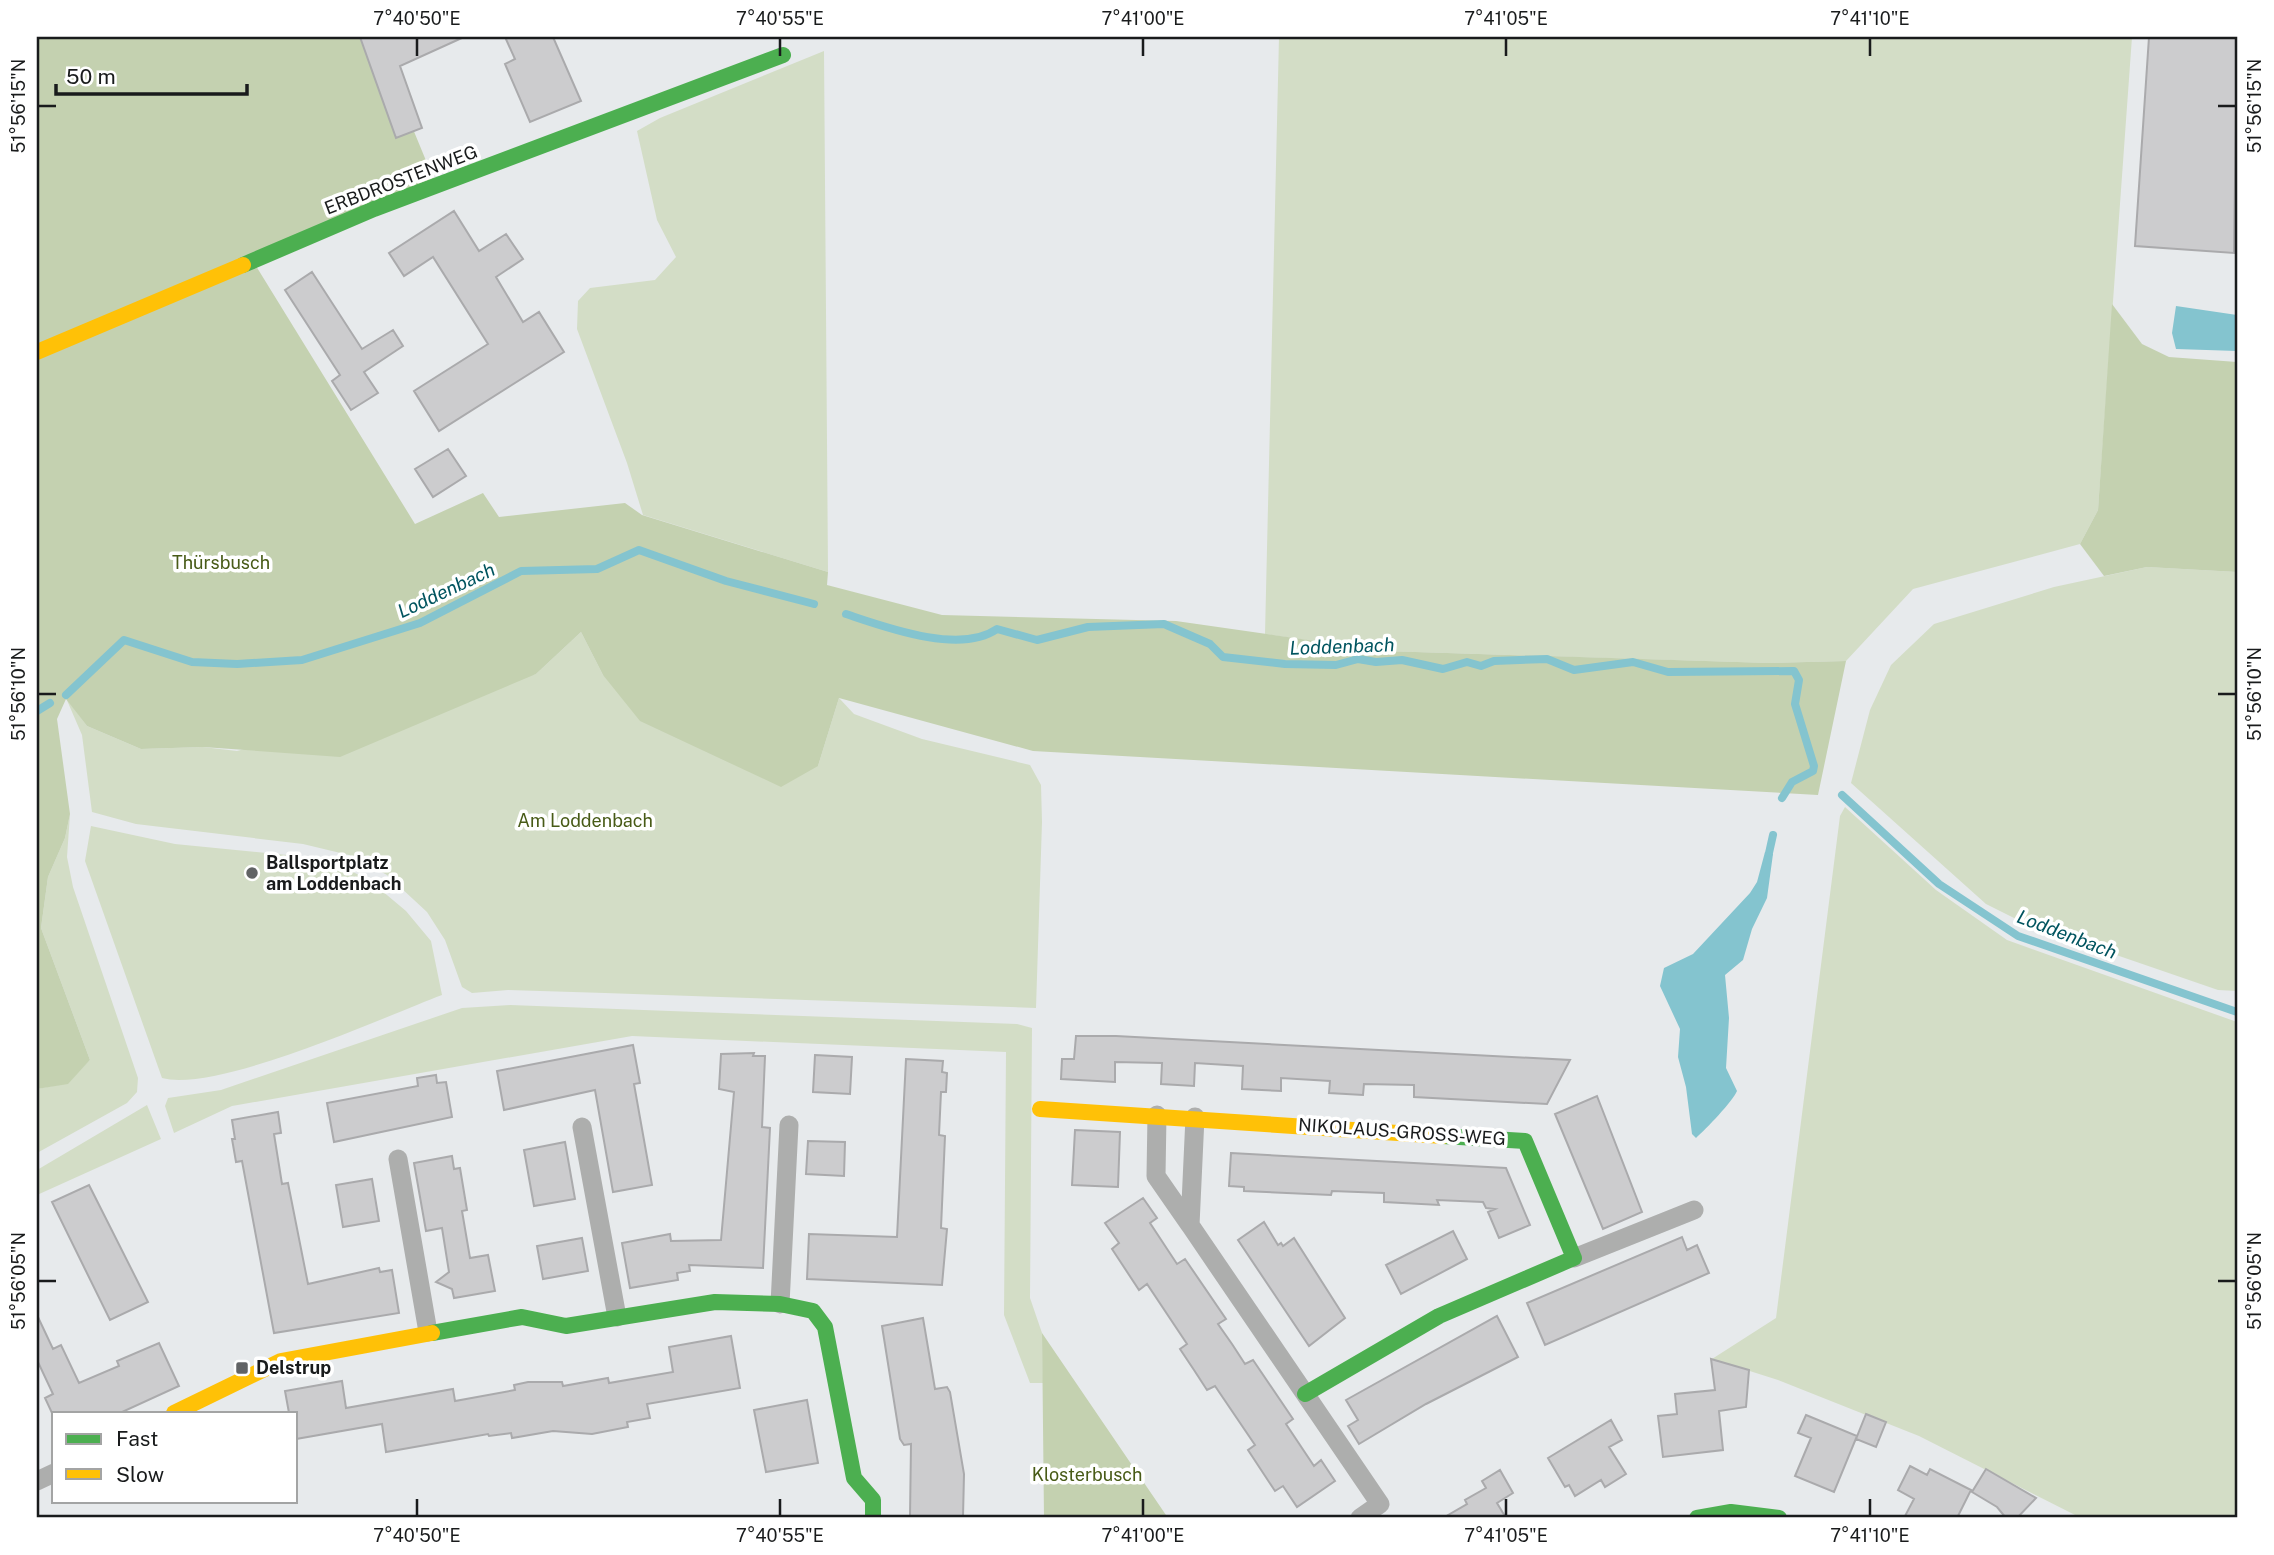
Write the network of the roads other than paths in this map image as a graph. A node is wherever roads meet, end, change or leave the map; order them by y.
1 (783, 55) dead end
2 (37, 352) edge
3 (1040, 1109) dead end
4 (1157, 1115) junction
5 (1195, 1117) junction
6 (789, 1125) dead end
7 (582, 1127) dead end
8 (398, 1159) dead end
9 (1694, 1210) dead end
10 (1190, 1225) junction
11 (1574, 1258) junction
12 (780, 1304) junction
13 (617, 1317) junction
14 (428, 1332) junction
15 (1305, 1394) junction
16 (176, 1412) edge
17 (873, 1518) edge
18 (1360, 1518) edge
19 (1697, 1518) edge
20 (1779, 1518) edge

1 - 2 street, ERBDROSTENWEG
3 - 4 street, NIKOLAUS-GROSS-WEG
4 - 5 street, NIKOLAUS-GROSS-WEG
4 - 10 street
5 - 10 street
5 - 11 street, NIKOLAUS-GROSS-WEG
6 - 12 street
7 - 13 street
8 - 14 street
9 - 11 street
10 - 15 street
11 - 15 street
12 - 13 street
12 - 17 street
13 - 14 street
14 - 16 street
15 - 18 street
19 - 20 street

